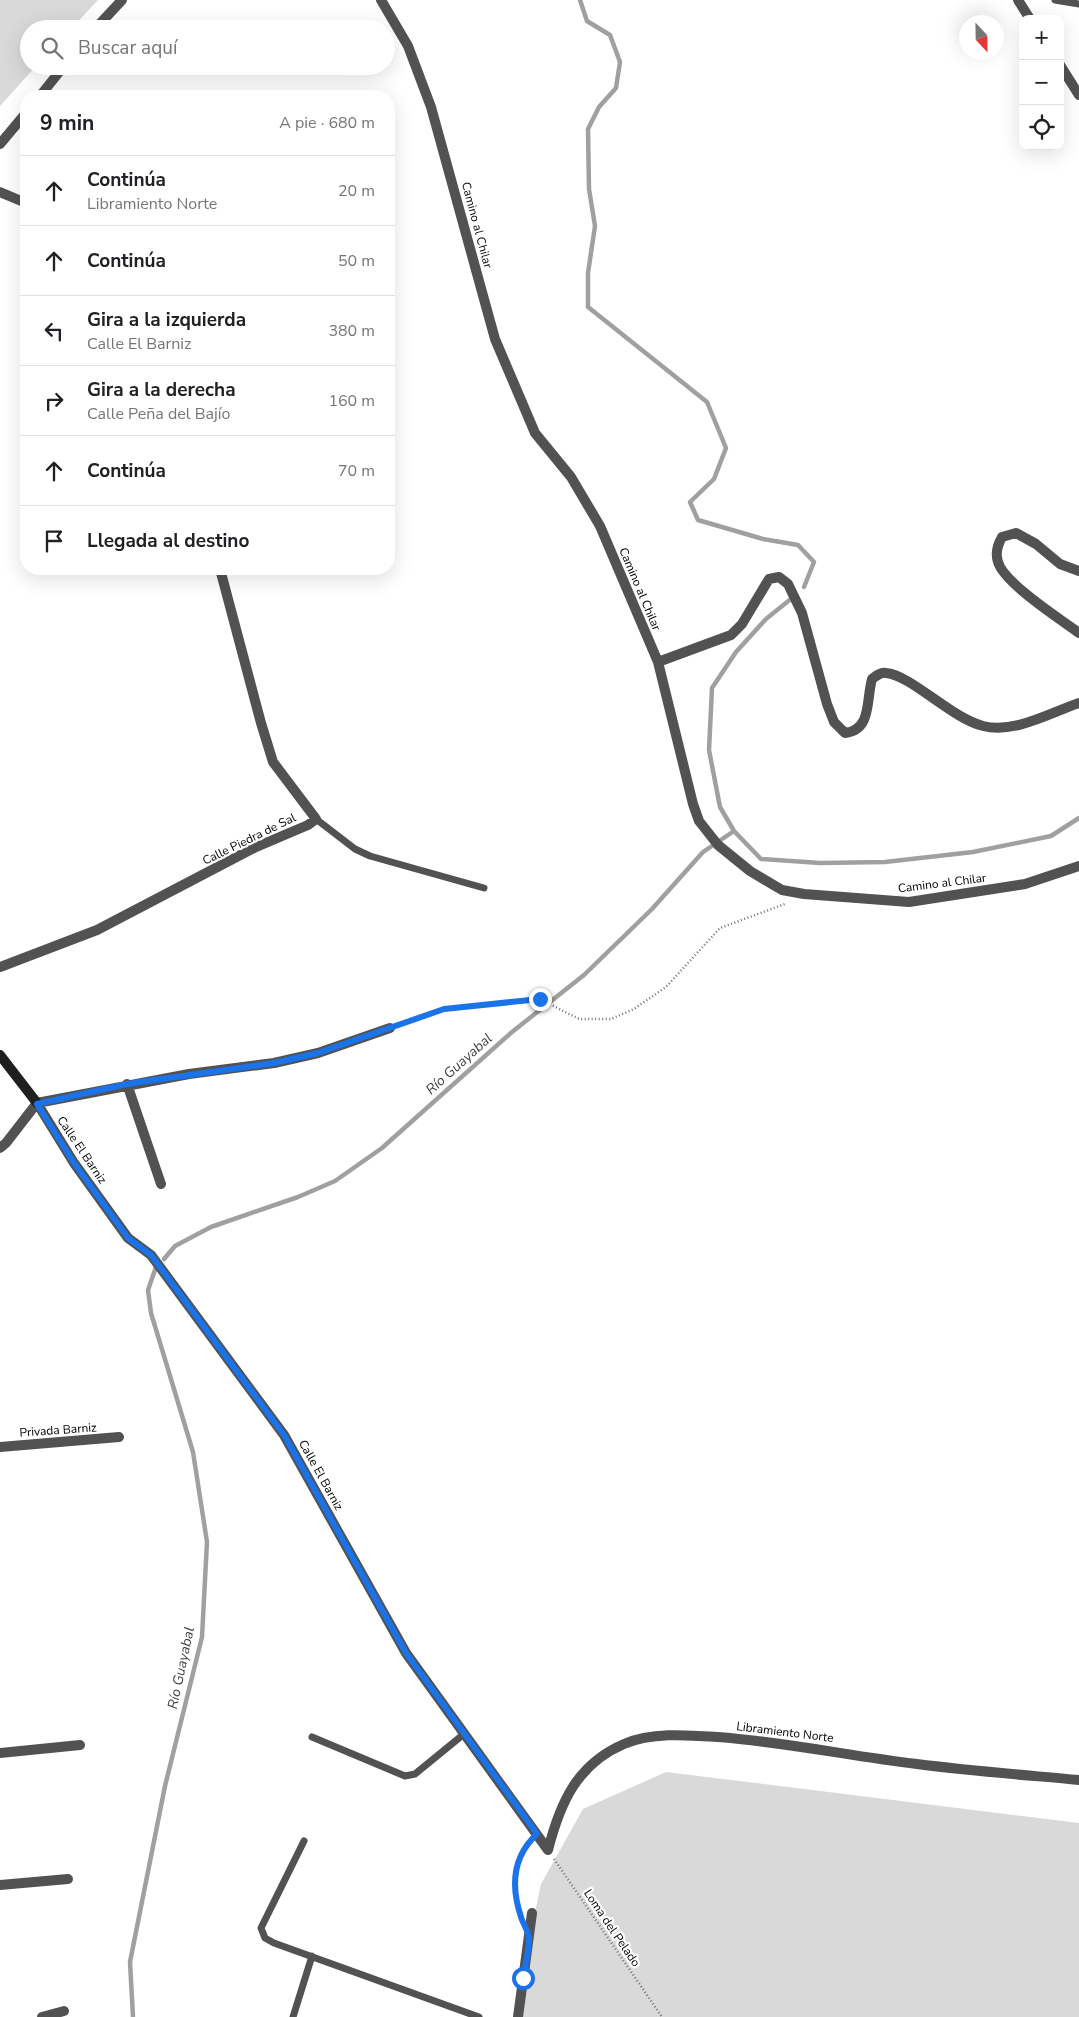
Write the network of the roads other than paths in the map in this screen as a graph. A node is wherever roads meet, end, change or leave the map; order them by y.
1 (122, 0) edge
2 (381, 0) edge
3 (1018, 0) edge
4 (1055, 0) edge
5 (1079, 4) edge
6 (1027, 15) edge
7 (103, 20) edge
8 (393, 20) edge
9 (395, 24) edge
10 (1064, 72) edge
11 (57, 75) edge
12 (45, 90) edge
13 (1079, 95) edge
14 (20, 119) edge
15 (0, 144) edge
16 (0, 192) edge
17 (20, 200) edge
18 (1079, 571) edge
19 (222, 575) edge
20 (1079, 633) edge
21 (658, 662) junction
22 (1079, 703) edge
23 (316, 818) junction
24 (1079, 866) edge
25 (484, 888) dead end
26 (0, 967) edge
27 (390, 1028) road end
28 (0, 1055) edge
29 (127, 1084) junction
30 (37, 1104) junction
31 (0, 1148) edge
32 (161, 1184) dead end
33 (119, 1438) dead end
34 (0, 1447) edge
35 (464, 1734) junction
36 (312, 1737) dead end
37 (80, 1745) dead end
38 (0, 1753) edge
39 (1079, 1780) edge
40 (304, 1841) dead end
41 (548, 1850) joint
42 (68, 1878) dead end
43 (0, 1885) edge
44 (532, 1913) dead end
45 (312, 1956) junction
46 (64, 2011) dead end
47 (42, 2017) edge
48 (293, 2017) edge
49 (479, 2017) edge
50 (518, 2017) edge

1 - 7 street
2 - 8 street, Camino al Chilar
3 - 6 street
4 - 5 lane
9 - 21 street, Camino al Chilar
10 - 13 street
11 - 12 street
14 - 15 street
16 - 17 street
18 - 20 street
19 - 23 street, Calle Piedra de Sal
21 - 22 street
21 - 24 street, Camino al Chilar
23 - 25 lane
23 - 26 street, Calle Piedra de Sal
27 - 29 street
28 - 30 street, Calle El Barniz
29 - 30 street
29 - 32 street
30 - 31 street
30 - 35 street, Calle El Barniz
33 - 34 street, Privada Barniz
35 - 36 lane
35 - 41 street, Calle El Barniz
37 - 38 street
39 - 41 street, Libramiento Norte
40 - 45 lane
42 - 43 street
44 - 50 street
45 - 48 lane
45 - 49 lane
46 - 47 street

